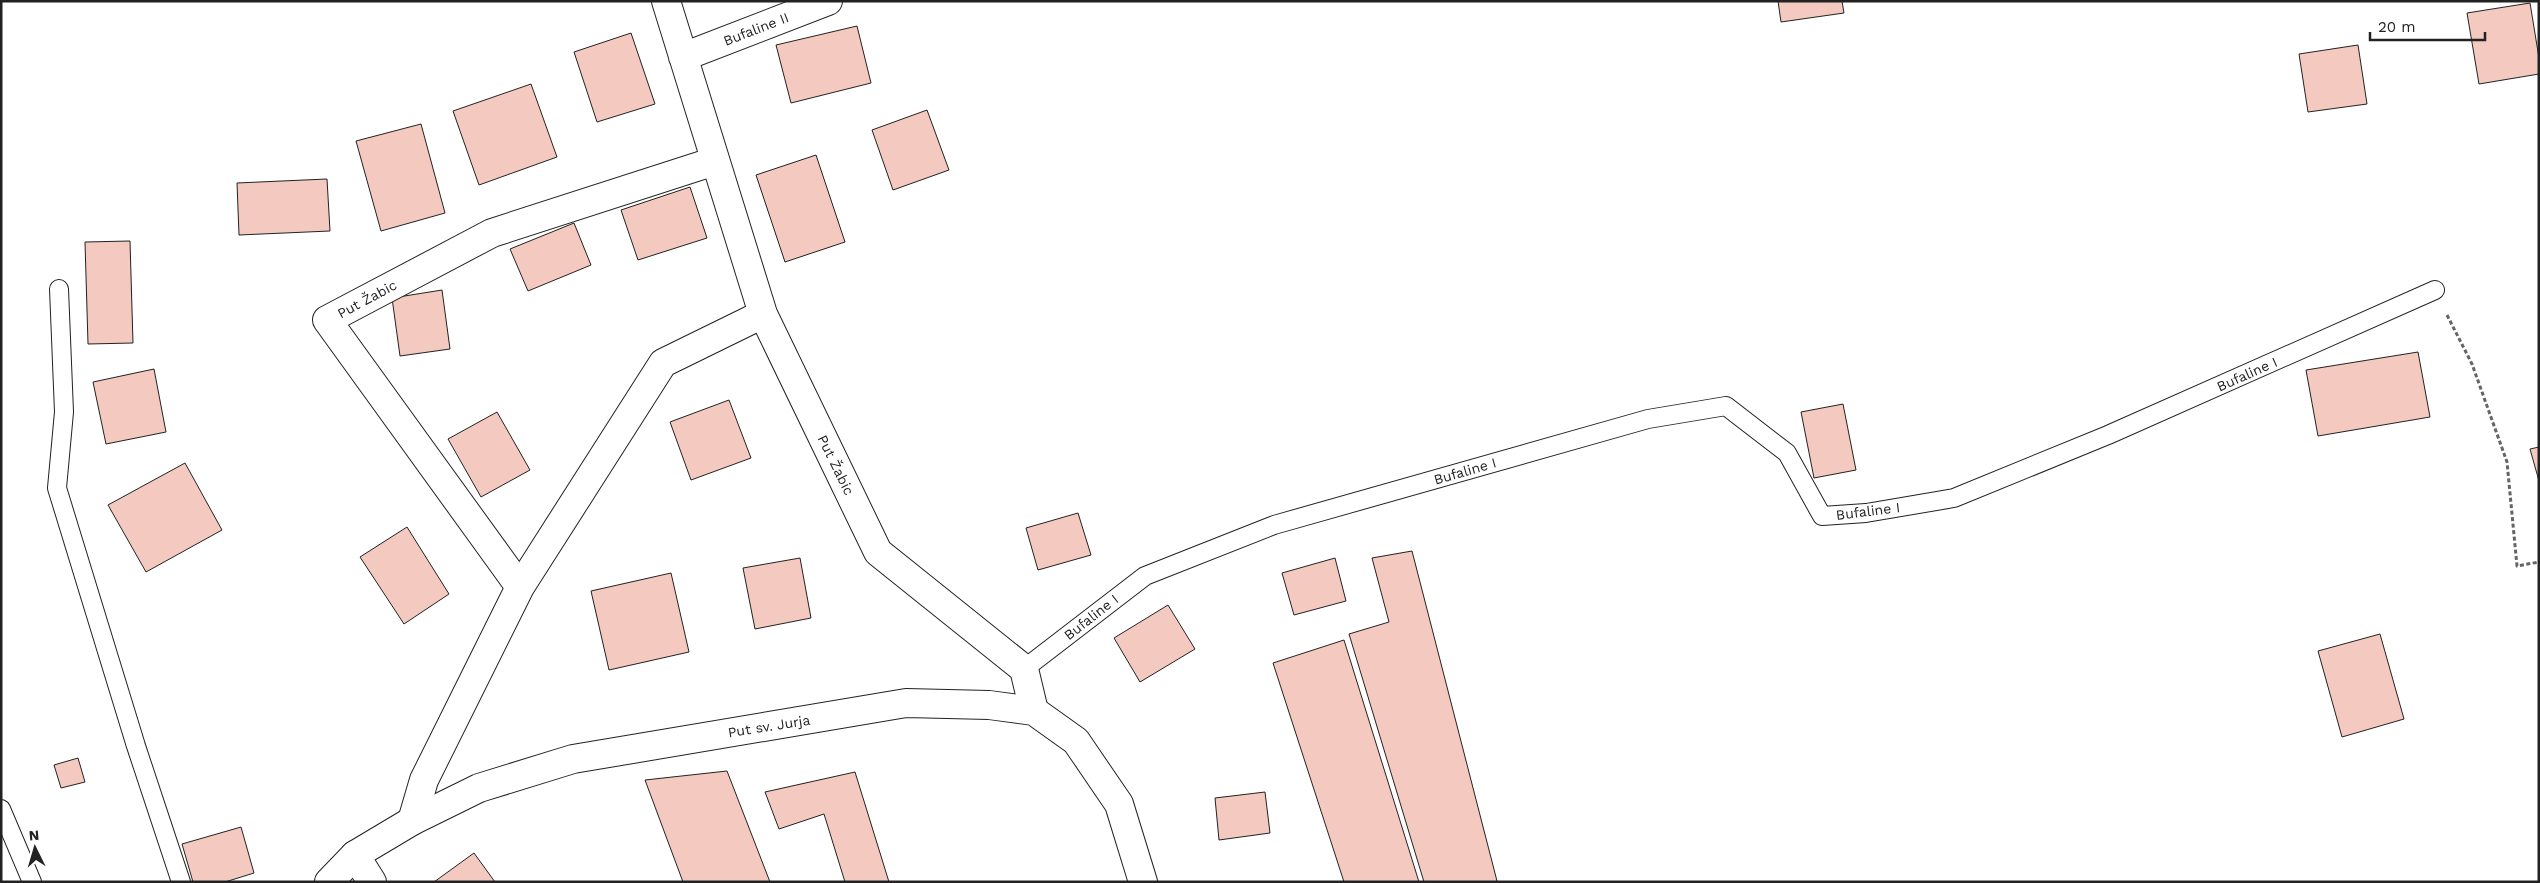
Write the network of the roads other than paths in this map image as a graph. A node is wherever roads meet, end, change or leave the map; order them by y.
1 (666, 1) edge
2 (828, 1) edge
3 (683, 58) junction
4 (715, 162) junction
5 (60, 289) dead end
6 (2435, 290) road end
7 (763, 314) junction
8 (520, 587) junction
9 (1024, 669) junction
10 (1034, 711) junction
11 (1, 809) edge
12 (412, 821) junction
13 (355, 855) junction
14 (32, 882) edge
15 (181, 882) edge
16 (329, 882) edge
17 (372, 882) edge
18 (1143, 882) edge

1 - 3 street, Put Žabic
2 - 3 street, Bufaline II
3 - 4 street, Put Žabic
4 - 7 street, Put Žabic
4 - 8 street, Put Žabic
5 - 15 lane
6 - 9 lane, Bufaline I
7 - 8 street
7 - 9 street, Put Žabic
8 - 12 street
9 - 10 street
10 - 12 street, Put sv. Jurja
10 - 18 street, Put sv. Jurja
11 - 14 lane
12 - 13 street, Put sv. Jurja
13 - 16 street, Put sv. Jurja
13 - 17 street

